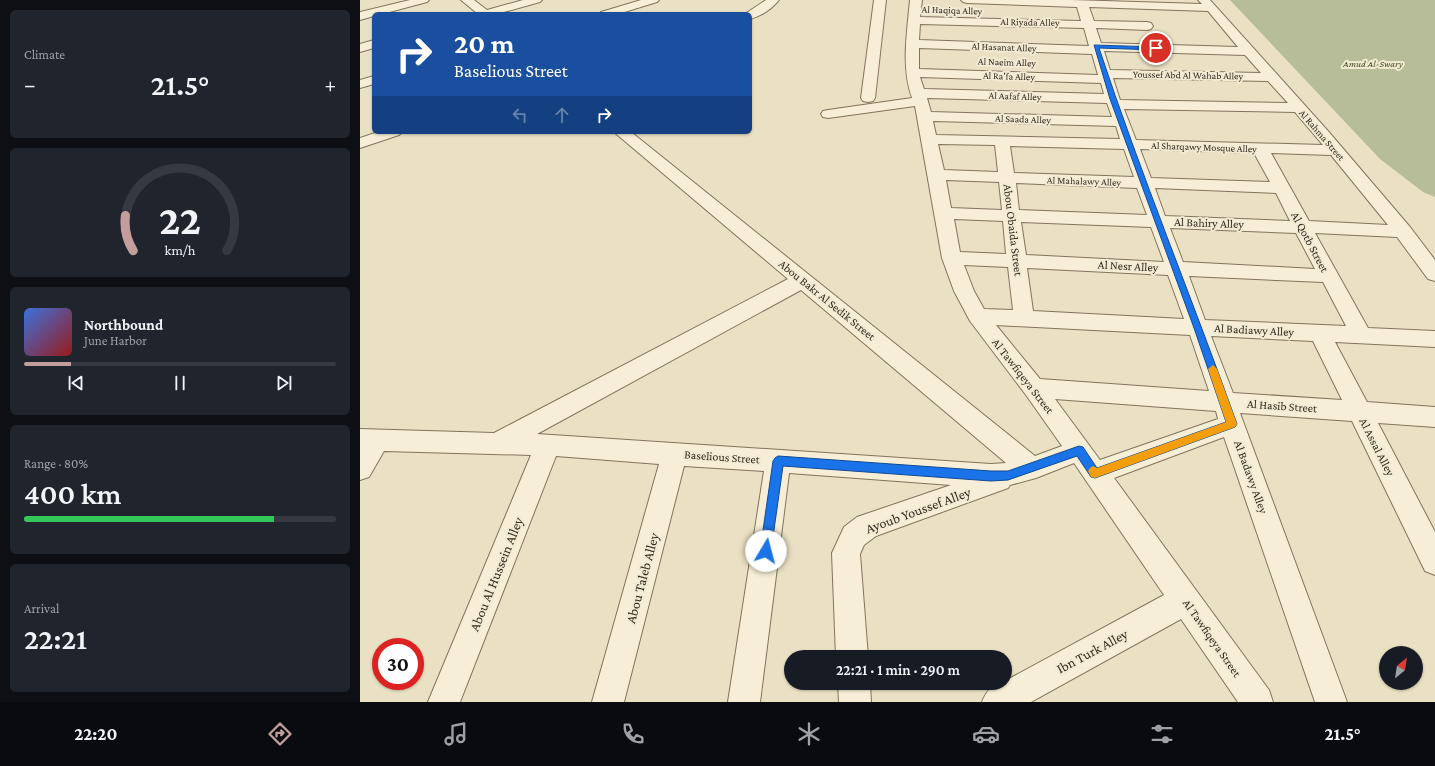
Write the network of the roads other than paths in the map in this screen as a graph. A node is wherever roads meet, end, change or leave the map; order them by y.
1 (423, 0) edge
2 (467, 0) edge
3 (536, 0) edge
4 (653, 0) edge
5 (772, 0) edge
6 (880, 0) edge
7 (967, 0) edge
8 (1207, 4) edge
9 (376, 12) edge
10 (482, 12) edge
11 (492, 12) edge
12 (612, 12) edge
13 (372, 13) edge
14 (752, 14) edge
15 (360, 16) edge
16 (1147, 26) dead end
17 (967, 34) dead end
18 (1022, 35) dead end
19 (372, 45) edge
20 (360, 48) edge
21 (1248, 51) junction
22 (1099, 52) edge
23 (917, 55) edge
24 (1271, 77) junction
25 (372, 81) edge
26 (360, 84) edge
27 (868, 98) dead end
28 (1299, 108) junction
29 (828, 114) dead end
30 (388, 134) edge
31 (624, 134) edge
32 (928, 139) junction
33 (1002, 141) junction
34 (360, 143) edge
35 (1130, 145) junction
36 (1260, 148) junction
37 (1336, 150) junction
38 (935, 175) junction
39 (1007, 178) junction
40 (1143, 183) junction
41 (1281, 188) junction
42 (943, 213) junction
43 (1012, 216) junction
44 (1158, 221) junction
45 (1302, 227) junction
46 (1404, 231) junction
47 (952, 258) junction
48 (1017, 261) junction
49 (1175, 268) junction
50 (1435, 274) edge
51 (1328, 276) junction
52 (803, 280) junction
53 (977, 316) junction
54 (1024, 318) junction
55 (1198, 328) junction
56 (1320, 333) junction
57 (1361, 335) junction
58 (1435, 339) edge
59 (1034, 388) junction
60 (1359, 412) junction
61 (1228, 413) junction
62 (1435, 418) edge
63 (369, 440) edge
64 (497, 443) junction
65 (548, 445) junction
66 (1079, 450) junction
67 (675, 454) junction
68 (778, 461) junction
69 (360, 469) edge
70 (1019, 472) junction
71 (1095, 473) junction
72 (1435, 561) edge
73 (1186, 600) junction
74 (852, 650) edge
75 (854, 690) edge
76 (444, 702) edge
77 (608, 702) edge
78 (744, 702) edge
79 (855, 702) edge
80 (998, 702) edge
81 (1257, 702) edge
82 (1331, 702) edge

1 - 9 street
2 - 10 street
3 - 11 street
4 - 12 street
5 - 14 street
6 - 27 street
7 - 22 street
8 - 21 street, Al Rahma Street
8 - 22 street
13 - 15 street
16 - 22 street, Al Riyada Alley
17 - 23 street
18 - 22 street
19 - 20 street
21 - 22 street, Al Hasanat Alley
21 - 24 street, Al Rahma Street
22 - 23 street, Al Saada Alley
22 - 23 street, Al Aafaf Alley
22 - 23 street, Al Ra'fa Alley
22 - 23 street, Al Hasanat Alley
22 - 23 street, Al Riyada Alley
22 - 24 street, Youssef Abd Al Wahab Alley
22 - 28 street, Al Aafaf Alley
22 - 35 street, Al Badawy Alley
23 - 29 street
23 - 32 street, Al Tawfiqeya Street
24 - 28 street, Al Rahma Street
25 - 26 street
28 - 37 street, Al Rahma Street
30 - 34 street
31 - 52 street, Abou Bakr Al Sedik Street
32 - 33 street, Al Sharqawy Mosque Alley
32 - 38 street, Al Tawfiqeya Street
33 - 35 street, Al Sharqawy Mosque Alley
33 - 39 street, Abou Obaida Street
35 - 36 street, Al Sharqawy Mosque Alley
35 - 40 street, Al Badawy Alley
36 - 37 street, Al Sharqawy Mosque Alley
36 - 41 street, Al Qotb Street
37 - 46 street, Al Rahma Street
38 - 39 street, Al Mahalawy Alley
38 - 42 street, Al Tawfiqeya Street
39 - 40 street, Al Mahalawy Alley
39 - 43 street, Abou Obaida Street
40 - 41 street, Al Mahalawy Alley
40 - 44 street, Al Badawy Alley
41 - 45 street, Al Qotb Street
42 - 43 street, Al Bahiry Alley
42 - 47 street, Al Tawfiqeya Street
43 - 44 street, Al Bahiry Alley
43 - 48 street, Abou Obaida Street
44 - 45 street, Al Bahiry Alley
44 - 49 street, Al Badawy Alley
45 - 46 street, Al Bahiry Alley
45 - 51 street, Al Qotb Street
46 - 50 street, Al Rahma Street
47 - 48 street, Al Nesr Alley
47 - 53 street, Al Tawfiqeya Street
48 - 49 street, Al Nesr Alley
48 - 54 street, Abou Obaida Street
49 - 51 street, Al Nesr Alley
49 - 55 street, Al Badawy Alley
51 - 57 street, Al Qotb Street
52 - 64 street
52 - 70 street, Abou Bakr Al Sedik Street
53 - 54 street, Al Badiawy Alley
53 - 59 street, Al Tawfiqeya Street
54 - 55 street, Al Badiawy Alley
55 - 56 street, Al Badiawy Alley
55 - 61 street, Al Badawy Alley
56 - 57 street, Al Badiawy Alley
56 - 60 street, Al Assal Alley
57 - 58 street, Al Badiawy Alley
59 - 61 street, Al Hasib Street
59 - 66 street, Al Tawfiqeya Street
60 - 61 street, Al Hasib Street
60 - 62 street, Al Hasib Street
60 - 72 street, Al Assal Alley
61 - 71 street
61 - 82 street, Al Badawy Alley
63 - 64 street, Baselious Street
63 - 69 street
64 - 65 street, Baselious Street
65 - 67 street, Baselious Street
65 - 76 street, Abou Al Hussein Alley
66 - 70 street, Baselious Street
66 - 71 street, Al Tawfiqeya Street
67 - 68 street, Baselious Street
67 - 77 street, Abou Taleb Alley
68 - 70 street, Baselious Street
68 - 78 street
70 - 74 street, Ayoub Youssef Alley
71 - 73 street, Al Tawfiqeya Street
73 - 80 street, Ibn Turk Alley
73 - 81 street, Al Tawfiqeya Street
75 - 79 street

